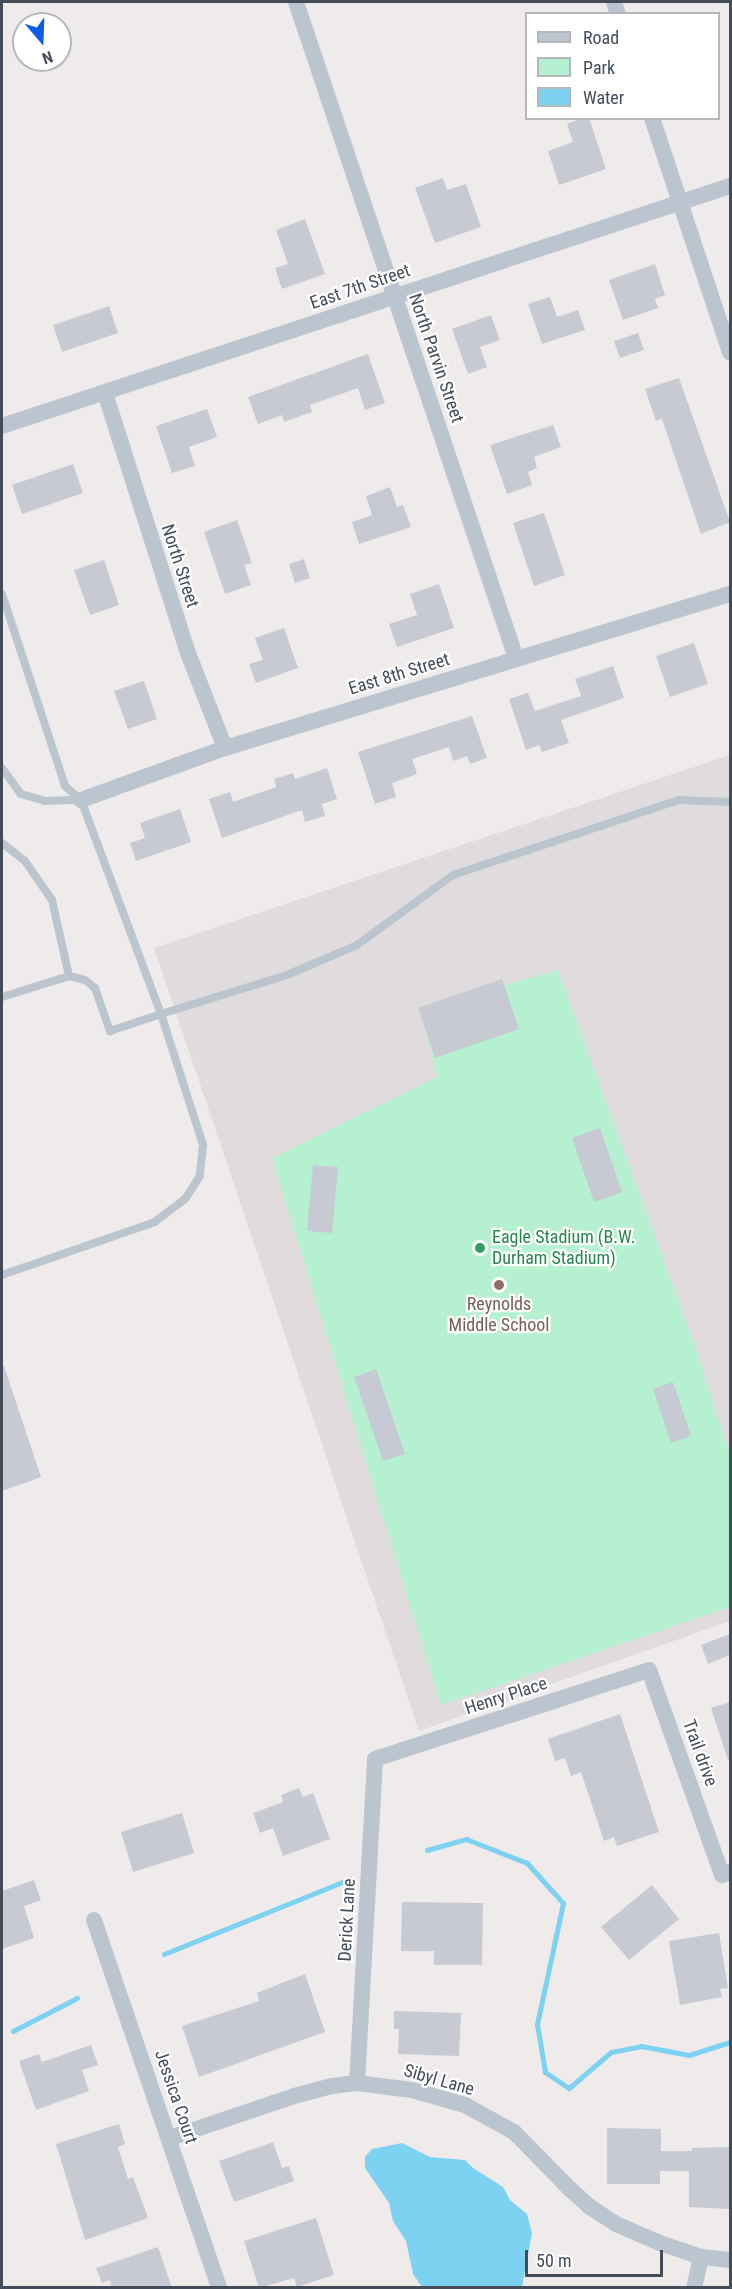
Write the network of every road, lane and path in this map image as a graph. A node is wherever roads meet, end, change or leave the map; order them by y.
1 (296, 2) edge
2 (653, 120) edge
3 (730, 186) edge
4 (680, 203) junction
5 (394, 296) junction
6 (730, 346) edge
7 (105, 393) junction
8 (2, 426) edge
9 (2, 594) edge
10 (730, 594) edge
11 (516, 658) junction
12 (225, 748) junction
13 (2, 768) edge
14 (81, 800) junction
15 (730, 802) edge
16 (2, 843) edge
17 (69, 976) junction
18 (2, 997) edge
19 (161, 1014) junction
20 (2, 1275) edge
21 (650, 1670) joint
22 (375, 1760) joint
23 (730, 1872) edge
24 (94, 1920) dead end
25 (357, 2083) junction
26 (170, 2138) junction
27 (701, 2257) junction
28 (730, 2260) edge
29 (219, 2288) edge
30 (694, 2288) edge

1 - 5 street, North Parvin Street
2 - 4 street
3 - 4 street, East 7th Street
4 - 5 street, East 7th Street
4 - 6 street
5 - 7 street, East 7th Street
5 - 11 street, North Parvin Street
7 - 8 street, East 7th Street
7 - 12 street, North Street
9 - 14 lane
10 - 11 street, East 8th Street
11 - 12 street, East 8th Street
12 - 14 street, East 8th Street
13 - 14 lane
14 - 19 lane
15 - 19 lane
16 - 17 lane
17 - 18 lane
17 - 19 lane
19 - 20 lane
21 - 22 street, Henry Place
21 - 23 street, Trail drive
22 - 25 street, Derick Lane
24 - 26 street, Jessica Court
25 - 26 street, Sibyl Lane
25 - 27 street, Sibyl Lane
26 - 29 street, Jessica Court
27 - 28 street, Sibyl Lane
27 - 30 street

